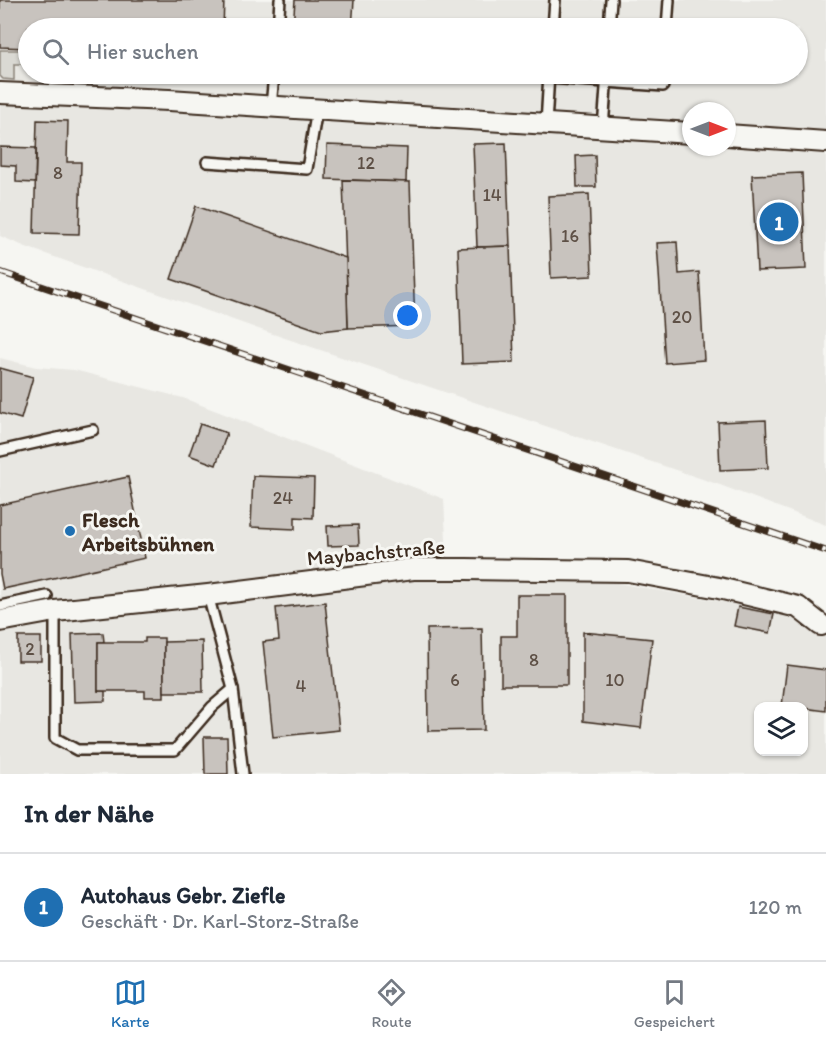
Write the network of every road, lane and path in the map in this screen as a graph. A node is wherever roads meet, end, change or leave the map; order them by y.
1 (280, 0) edge
2 (555, 0) edge
3 (611, 0) edge
4 (669, 0) edge
5 (279, 18) edge
6 (554, 18) edge
7 (610, 18) edge
8 (668, 18) edge
9 (273, 84) edge
10 (548, 84) edge
11 (606, 84) edge
12 (649, 84) edge
13 (663, 84) edge
14 (0, 93) edge
15 (271, 106) junction
16 (317, 109) junction
17 (546, 124) junction
18 (603, 128) junction
19 (682, 132) edge
20 (736, 136) edge
21 (826, 141) edge
22 (207, 162) dead end
23 (93, 430) dead end
24 (0, 452) edge
25 (208, 595) junction
26 (51, 604) junction
27 (0, 606) edge
28 (0, 621) edge
29 (824, 628) edge
30 (233, 689) junction
31 (243, 774) edge

1 - 5 lane
2 - 6 lane
3 - 7 lane
4 - 8 lane
9 - 15 lane
10 - 17 lane
11 - 18 lane
12 - 13 lane
14 - 15 street
15 - 16 street
16 - 17 street
16 - 22 lane
17 - 18 street
18 - 19 street
20 - 21 street
23 - 24 lane
25 - 26 street, Maybachstraße
25 - 29 street, Maybachstraße
25 - 30 lane
26 - 27 lane
26 - 28 street, Maybachstraße
26 - 30 lane
30 - 31 lane

